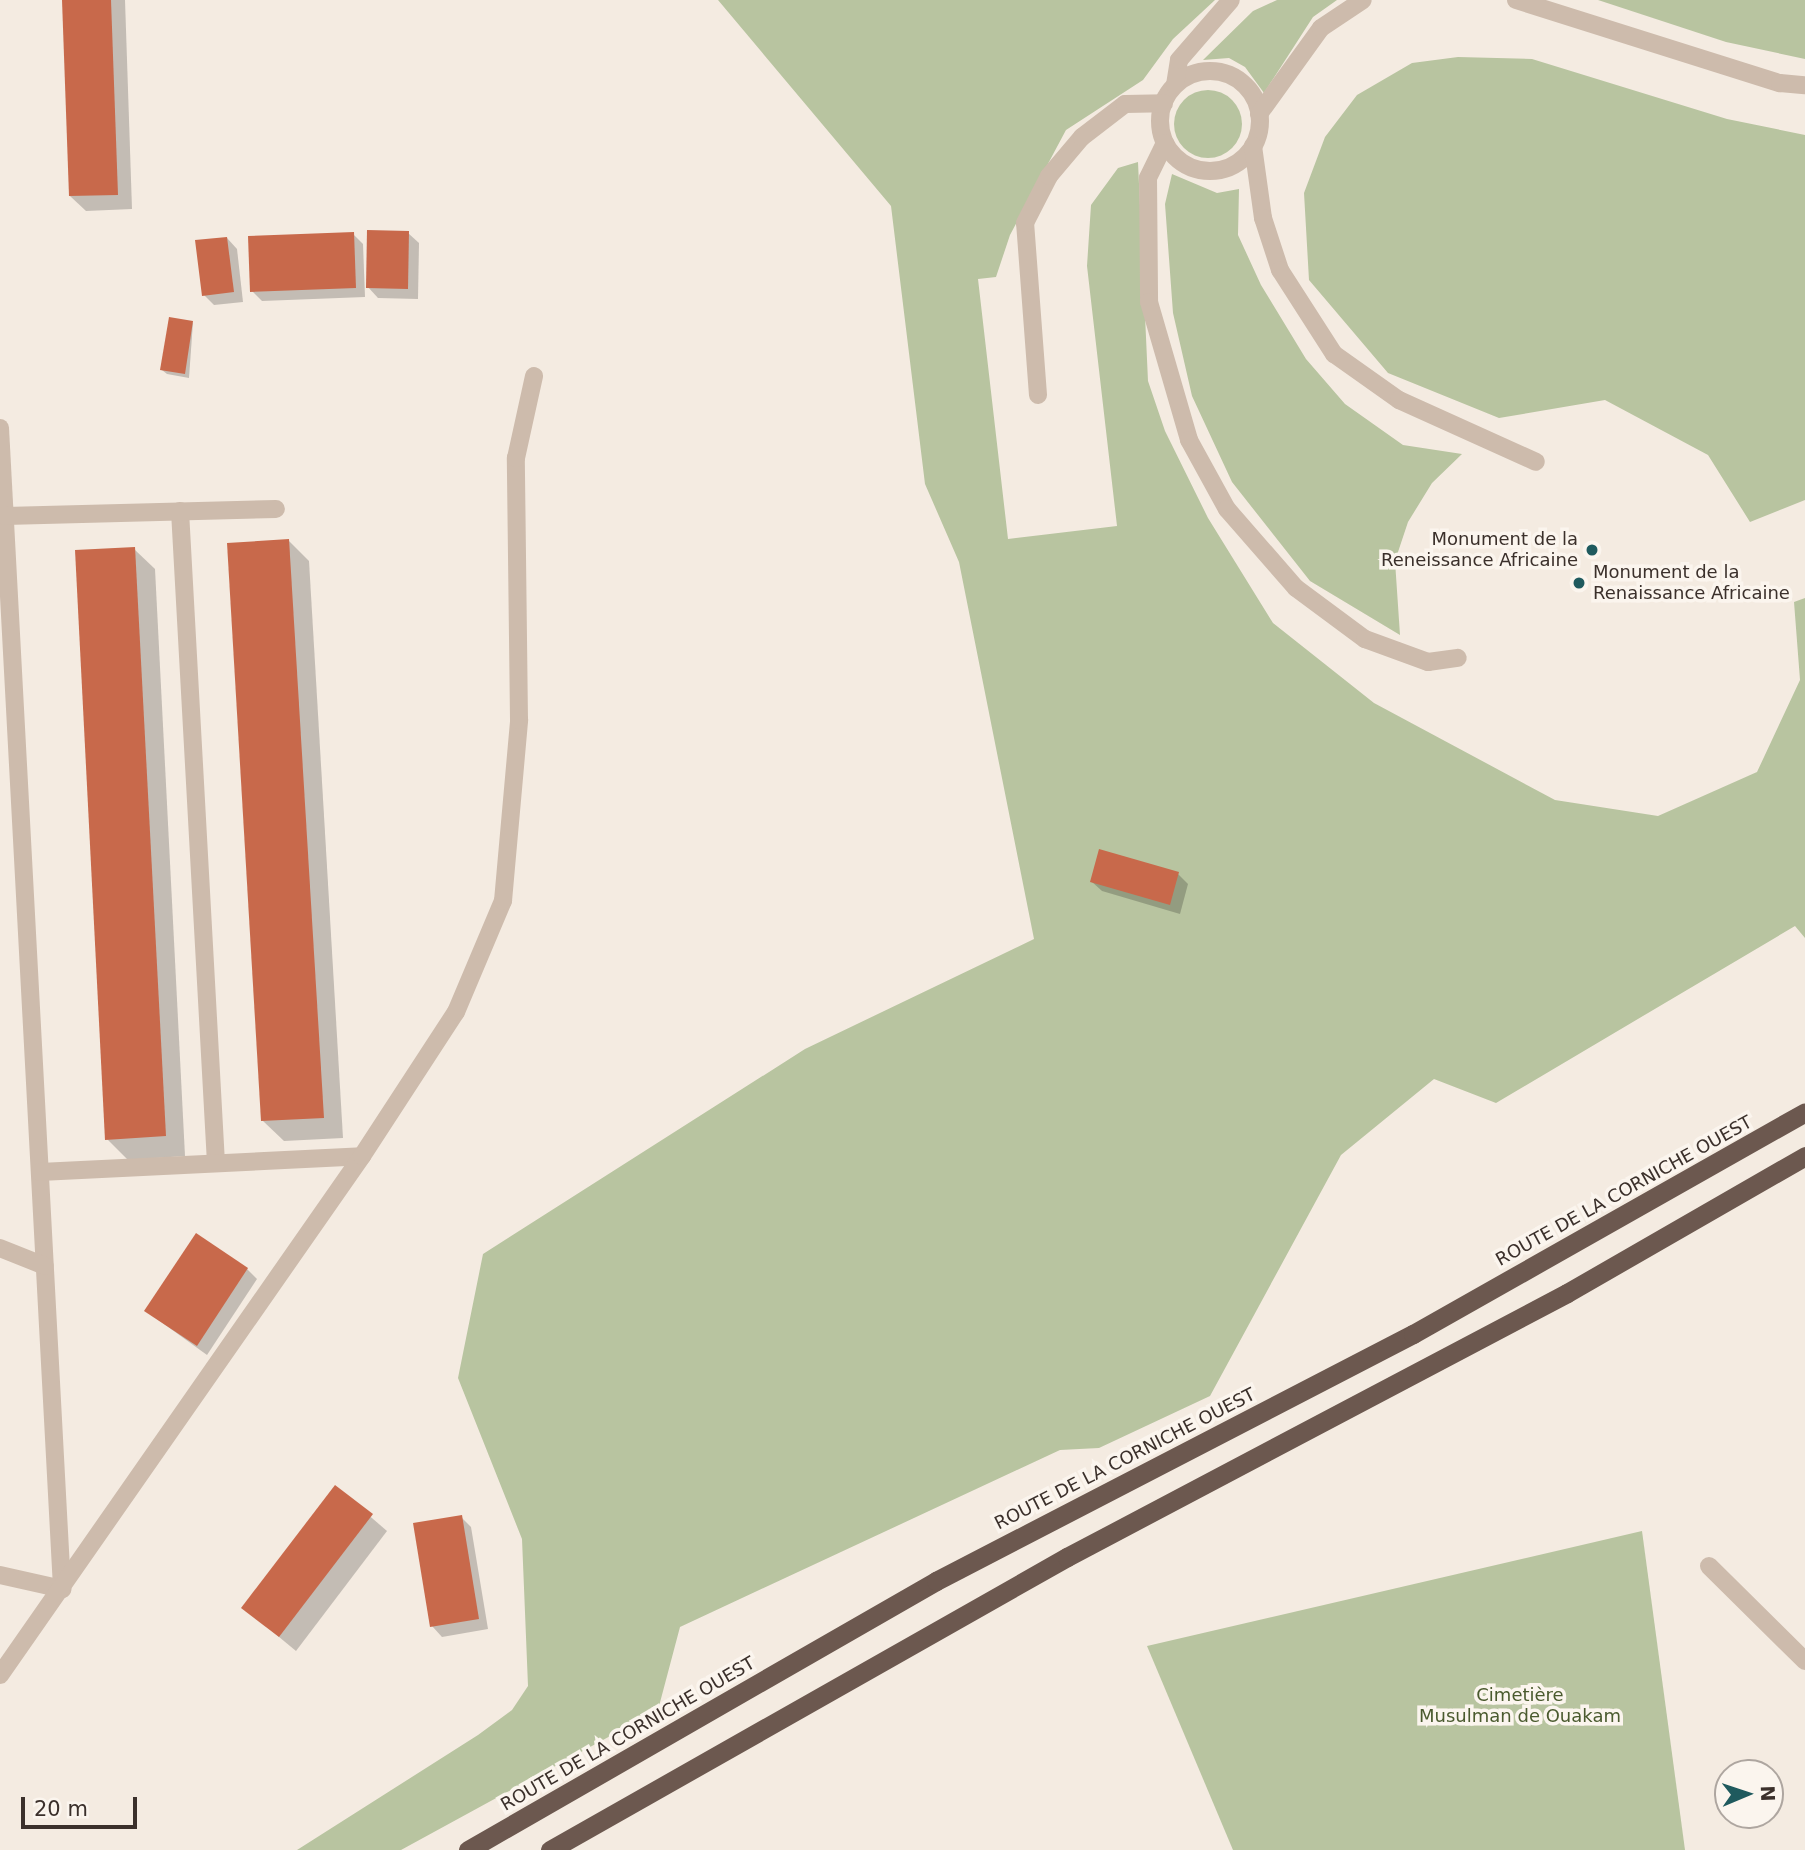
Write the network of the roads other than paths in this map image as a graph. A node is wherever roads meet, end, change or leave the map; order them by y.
1 (1231, 0) edge
2 (1363, 0) edge
3 (1516, 0) edge
4 (1175, 85) junction
5 (1805, 85) edge
6 (1164, 103) junction
7 (1259, 114) junction
8 (1165, 143) junction
9 (1253, 146) junction
10 (534, 376) dead end
11 (1038, 395) dead end
12 (0, 428) edge
13 (1536, 462) dead end
14 (276, 509) dead end
15 (180, 512) junction
16 (5, 516) junction
17 (1458, 658) dead end
18 (1805, 1112) edge
19 (362, 1156) junction
20 (1805, 1156) edge
21 (216, 1163) junction
22 (40, 1172) junction
23 (0, 1248) edge
24 (45, 1266) junction
25 (1709, 1566) dead end
26 (0, 1576) edge
27 (62, 1589) junction
28 (1805, 1661) edge
29 (0, 1675) edge
30 (468, 1850) edge
31 (551, 1850) edge

1 - 4 street
2 - 7 street
3 - 5 street
4 - 6 street
4 - 7 street
6 - 8 street
6 - 11 street
7 - 9 street
8 - 9 street
8 - 17 street
9 - 13 street
10 - 19 street
12 - 16 street
14 - 15 street
15 - 16 street
15 - 21 street
16 - 22 street
18 - 30 highway, ROUTE DE LA CORNICHE OUEST
19 - 21 street
19 - 27 street
20 - 31 highway
21 - 22 street
22 - 24 street
23 - 24 street
24 - 27 street
25 - 28 street
26 - 27 street
27 - 29 street

